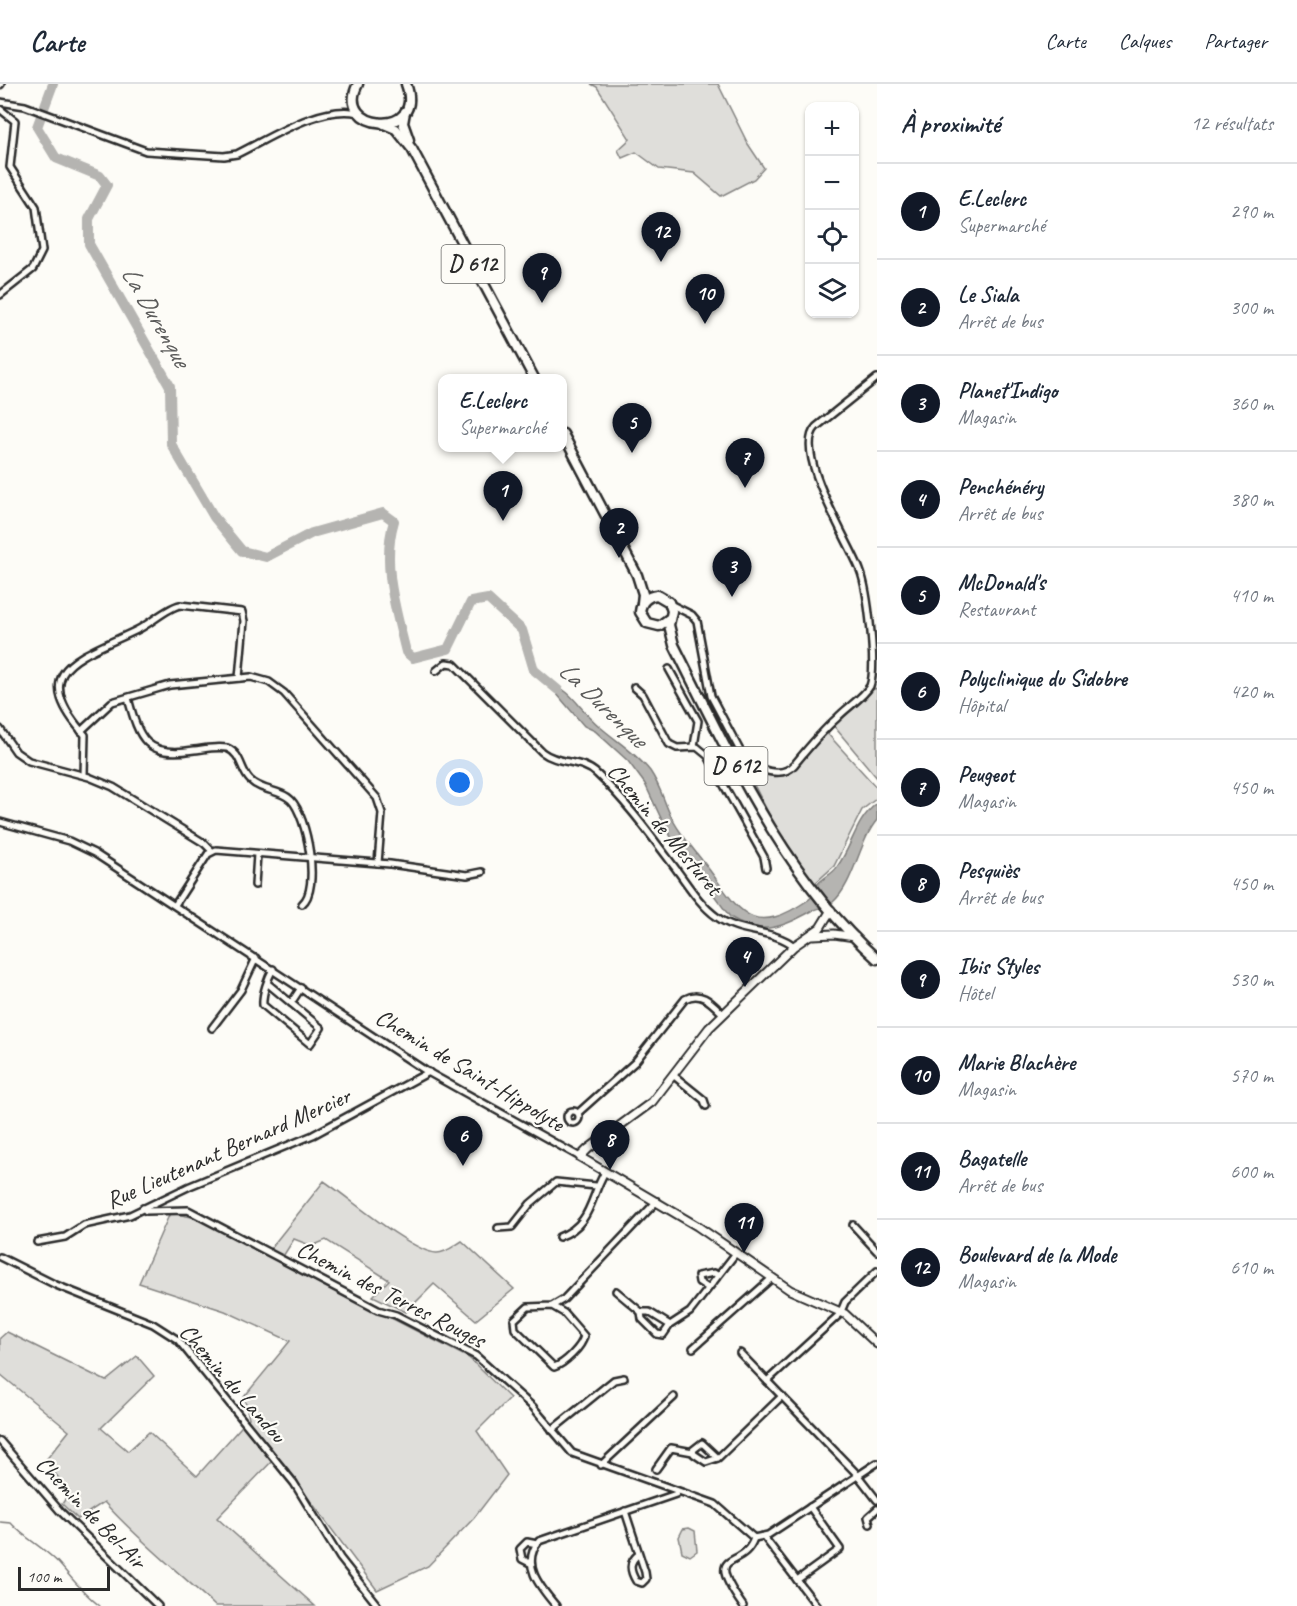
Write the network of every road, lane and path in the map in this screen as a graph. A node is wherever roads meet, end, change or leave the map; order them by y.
1 (358, 84) edge
2 (407, 84) edge
3 (354, 96) junction
4 (0, 102) edge
5 (0, 109) edge
6 (405, 110) junction
7 (343, 111) junction
8 (361, 115) junction
9 (384, 124) junction
10 (412, 149) junction
11 (0, 295) edge
12 (532, 374) edge
13 (877, 378) edge
14 (567, 442) edge
15 (637, 575) junction
16 (657, 595) junction
17 (642, 603) junction
18 (670, 604) junction
19 (688, 614) junction
20 (670, 618) junction
21 (654, 626) junction
22 (674, 645) junction
23 (669, 669) dead end
24 (436, 671) dead end
25 (239, 678) junction
26 (877, 686) edge
27 (634, 687) dead end
28 (870, 687) junction
29 (128, 698) junction
30 (0, 729) edge
31 (81, 731) junction
32 (694, 746) junction
33 (734, 761) junction
34 (716, 771) junction
35 (84, 775) junction
36 (0, 822) edge
37 (212, 851) junction
38 (257, 854) junction
39 (309, 857) junction
40 (378, 863) junction
41 (766, 868) dead end
42 (482, 872) dead end
43 (255, 885) dead end
44 (302, 904) dead end
45 (175, 905) junction
46 (830, 908) junction
47 (811, 936) junction
48 (855, 938) junction
49 (794, 946) junction
50 (256, 958) junction
51 (877, 959) edge
52 (273, 969) junction
53 (267, 984) junction
54 (301, 988) junction
55 (289, 1002) junction
56 (723, 1014) junction
57 (212, 1028) dead end
58 (429, 1072) junction
59 (673, 1076) junction
60 (706, 1106) dead end
61 (578, 1113) dead end
62 (580, 1157) junction
63 (605, 1172) junction
64 (596, 1186) junction
65 (657, 1202) junction
66 (143, 1208) junction
67 (853, 1225) dead end
68 (498, 1228) dead end
69 (559, 1237) dead end
70 (37, 1242) dead end
71 (877, 1251) edge
72 (736, 1253) junction
73 (0, 1257) edge
74 (877, 1271) edge
75 (717, 1275) junction
76 (772, 1278) junction
77 (708, 1288) junction
78 (616, 1291) dead end
79 (564, 1299) junction
80 (552, 1306) junction
81 (841, 1311) junction
82 (641, 1312) junction
83 (564, 1313) junction
84 (670, 1325) junction
85 (877, 1344) edge
86 (693, 1348) dead end
87 (740, 1353) dead end
88 (624, 1378) dead end
89 (767, 1381) junction
90 (782, 1396) junction
91 (674, 1397) dead end
92 (552, 1430) junction
93 (0, 1442) edge
94 (693, 1452) junction
95 (718, 1458) junction
96 (877, 1463) edge
97 (601, 1465) junction
98 (656, 1469) dead end
99 (858, 1475) junction
100 (677, 1491) junction
101 (877, 1500) edge
102 (810, 1508) junction
103 (877, 1509) edge
104 (625, 1510) junction
105 (870, 1524) dead end
106 (764, 1537) junction
107 (754, 1538) junction
108 (537, 1544) junction
109 (639, 1554) junction
110 (530, 1563) junction
111 (797, 1580) junction
112 (158, 1606) edge
113 (378, 1606) edge
114 (556, 1606) edge
115 (743, 1606) edge
116 (817, 1606) edge

1 - 3 main road
2 - 6 main road
3 - 7 street
3 - 8 main road
4 - 7 street
5 - 11 street
6 - 9 main road
6 - 10 main road, D 612
7 - 8 street
8 - 9 main road
9 - 10 main road, D 612
10 - 12 main road, D 612
13 - 28 street
14 - 15 main road
15 - 16 main road
15 - 17 main road
16 - 17 main road
16 - 18 main road
17 - 21 main road
18 - 19 street
18 - 20 main road
19 - 20 street
19 - 28 street
20 - 21 main road
20 - 22 main road, D 612
21 - 22 main road, D 612
22 - 33 main road, D 612
23 - 32 street
24 - 49 street, Chemin de Mesturet
25 - 29 street
25 - 31 street
25 - 40 street
26 - 28 street
27 - 32 street
29 - 31 street
29 - 39 street
30 - 35 street
31 - 35 street
32 - 34 street
33 - 34 street
33 - 46 main road, D 612
34 - 41 street
35 - 37 street
36 - 45 street, Chemin de Saint-Hippolyte
37 - 38 street
37 - 45 street
38 - 39 street
38 - 43 street
39 - 40 street
39 - 44 street
40 - 42 street
45 - 50 street, Chemin de Saint-Hippolyte
46 - 47 street
46 - 48 main road, D 612
47 - 48 street
47 - 49 street
48 - 51 main road, D 612
49 - 56 street
50 - 52 street, Chemin de Saint-Hippolyte
50 - 57 street
52 - 53 street
52 - 54 street, Chemin de Saint-Hippolyte
53 - 55 street
53 - 55 street
54 - 55 street
54 - 58 street, Chemin de Saint-Hippolyte
56 - 59 street
56 - 61 street
58 - 62 street, Chemin de Saint-Hippolyte
58 - 66 street, Rue Lieutenant Bernard Mercier
59 - 60 street
59 - 62 street
62 - 63 street, Chemin de Saint-Hippolyte
63 - 64 street
63 - 65 street, Chemin de Saint-Hippolyte
64 - 68 street
64 - 69 street
65 - 72 street, Chemin de Saint-Hippolyte
65 - 79 street
66 - 70 street, Rue Lieutenant Bernard Mercier
66 - 92 street, Chemin des Terres Rouges
67 - 71 street
72 - 75 street
72 - 76 street, Chemin de Saint-Hippolyte
73 - 113 street, Chemin du Landou
74 - 81 street
75 - 77 street
75 - 77 street
76 - 81 street, Chemin de Saint-Hippolyte
76 - 86 street
77 - 84 street
78 - 82 street
79 - 80 street
79 - 83 street
80 - 83 street
80 - 83 street
81 - 85 street, Chemin de Saint-Hippolyte
81 - 89 street
82 - 84 street
82 - 84 street
87 - 89 street
88 - 92 street
89 - 90 street
90 - 95 street
90 - 99 street
91 - 97 street
92 - 97 street, Chemin des Terres Rouges
93 - 112 street, Chemin de Bel-Air
94 - 95 street
94 - 95 street
94 - 98 street
96 - 99 street
97 - 100 street, Chemin des Terres Rouges
99 - 101 street
99 - 102 street
100 - 104 street
100 - 107 street, Chemin des Terres Rouges
102 - 106 street
102 - 111 street
103 - 105 street
104 - 108 street
104 - 109 street
106 - 107 street
106 - 111 street
107 - 115 street
108 - 110 street
108 - 110 street
109 - 109 street
110 - 114 street
111 - 116 street

